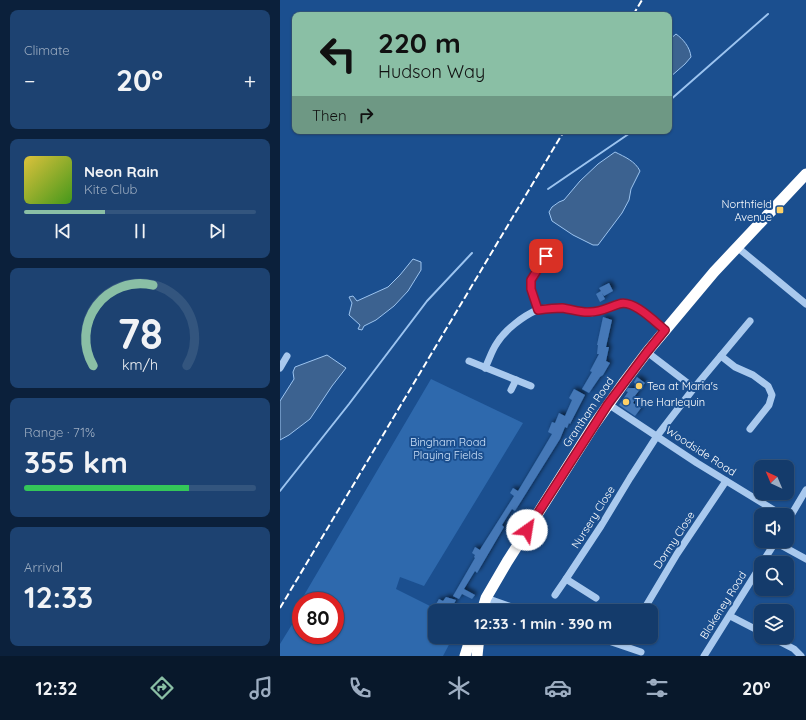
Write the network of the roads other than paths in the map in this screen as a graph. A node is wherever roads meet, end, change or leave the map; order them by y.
1 (805, 178) edge
2 (737, 247) junction
3 (551, 249) dead end
4 (546, 256) junction
5 (554, 262) dead end
6 (806, 304) edge
7 (538, 310) junction
8 (750, 321) dead end
9 (665, 330) junction
10 (647, 352) junction
11 (287, 356) dead end
12 (721, 356) junction
13 (469, 361) dead end
14 (281, 365) edge
15 (486, 368) junction
16 (516, 380) junction
17 (531, 386) dead end
18 (694, 388) junction
19 (511, 390) dead end
20 (608, 404) junction
21 (750, 428) dead end
22 (657, 436) junction
23 (726, 481) junction
24 (806, 490) edge
25 (770, 508) edge
26 (793, 508) edge
27 (787, 548) edge
28 (806, 558) edge
29 (754, 577) edge
30 (566, 579) junction
31 (555, 594) dead end
32 (486, 598) junction
33 (596, 598) dead end
34 (484, 604) edge
35 (503, 604) edge
36 (647, 604) edge
37 (730, 616) junction
38 (754, 628) edge
39 (469, 644) edge
40 (478, 644) edge
41 (618, 644) edge
42 (784, 644) edge
43 (641, 652) dead end
44 (465, 656) edge
45 (477, 656) edge
46 (704, 656) edge
47 (801, 656) edge

1 - 2 highway, Grantham Road
2 - 6 street
2 - 9 highway, Grantham Road
3 - 4 street
4 - 5 street
4 - 7 street
7 - 9 street
7 - 15 street
8 - 12 street, Nursery Close
9 - 10 highway, Grantham Road
10 - 18 street
10 - 20 highway, Grantham Road
11 - 14 street
12 - 18 street, Nursery Close
12 - 21 street
13 - 15 street
15 - 16 street
16 - 17 street
16 - 19 street
18 - 22 street, Nursery Close
20 - 22 street, Woodside Road
20 - 32 highway, Grantham Road
22 - 23 street, Woodside Road
22 - 30 street, Nursery Close
23 - 25 street, Woodside Road
23 - 36 street, Dormy Close
24 - 26 street
27 - 28 street
29 - 37 street, Blakeney Road
30 - 31 street, Nursery Close
30 - 33 street
32 - 34 highway, Grantham Road
32 - 35 street
37 - 38 street
37 - 46 street, Blakeney Road
39 - 44 highway
40 - 45 highway
41 - 43 street
42 - 47 street

